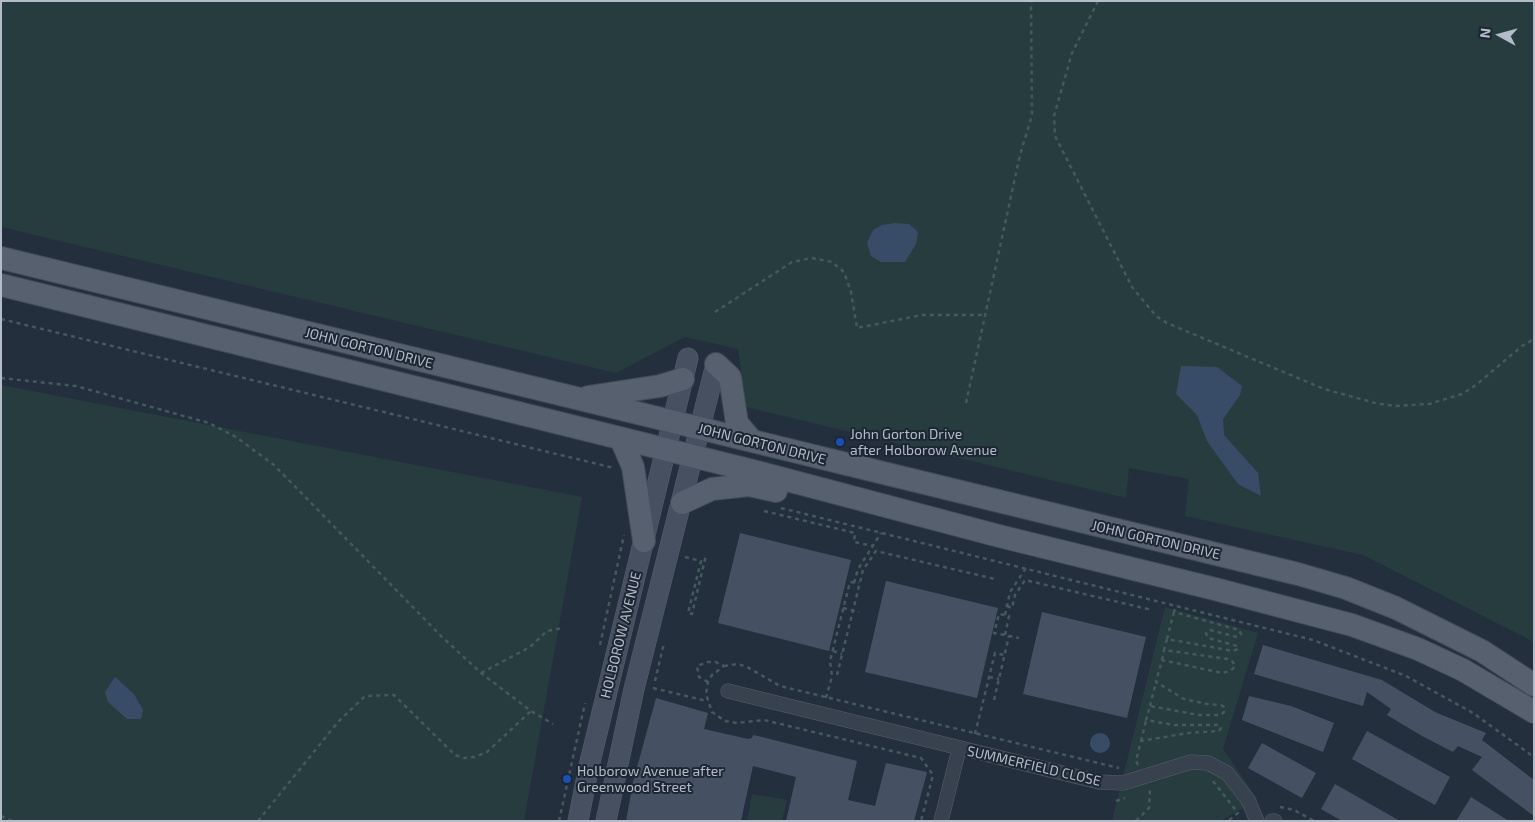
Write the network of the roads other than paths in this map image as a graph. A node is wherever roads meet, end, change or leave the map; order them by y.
1 (1, 258) edge
2 (1, 285) edge
3 (716, 364) joint
4 (685, 368) joint
5 (575, 398) junction
6 (672, 422) junction
7 (700, 429) junction
8 (621, 439) junction
9 (752, 442) junction
10 (665, 450) junction
11 (693, 457) junction
12 (682, 503) junction
13 (881, 505) junction
14 (634, 538) junction
15 (1145, 538) junction
16 (1352, 625) junction
17 (1534, 685) edge
18 (728, 691) dead end
19 (1534, 712) edge
20 (959, 749) junction
21 (578, 821) edge
22 (606, 821) edge
23 (941, 821) edge
24 (1257, 821) edge

1 - 5 main road, JOHN GORTON DRIVE
2 - 8 main road, JOHN GORTON DRIVE
3 - 7 main road, HOLBOROW AVENUE
3 - 9 main road
4 - 5 main road
4 - 6 main road, HOLBOROW AVENUE
5 - 6 main road, JOHN GORTON DRIVE
6 - 7 main road, JOHN GORTON DRIVE
6 - 10 main road, HOLBOROW AVENUE
7 - 9 main road, JOHN GORTON DRIVE
7 - 11 main road, HOLBOROW AVENUE
8 - 10 main road, JOHN GORTON DRIVE
8 - 14 main road
9 - 15 main road, JOHN GORTON DRIVE
10 - 11 main road, JOHN GORTON DRIVE
10 - 14 main road, HOLBOROW AVENUE
11 - 12 main road, HOLBOROW AVENUE
11 - 13 main road, JOHN GORTON DRIVE
12 - 13 main road
12 - 22 main road, HOLBOROW AVENUE
13 - 16 main road, JOHN GORTON DRIVE
14 - 21 main road, HOLBOROW AVENUE
15 - 16 main road
15 - 17 main road, JOHN GORTON DRIVE
16 - 19 main road, JOHN GORTON DRIVE
18 - 20 street, SUMMERFIELD CLOSE
20 - 23 street, SUMMERFIELD CLOSE
20 - 24 street, SUMMERFIELD CLOSE

